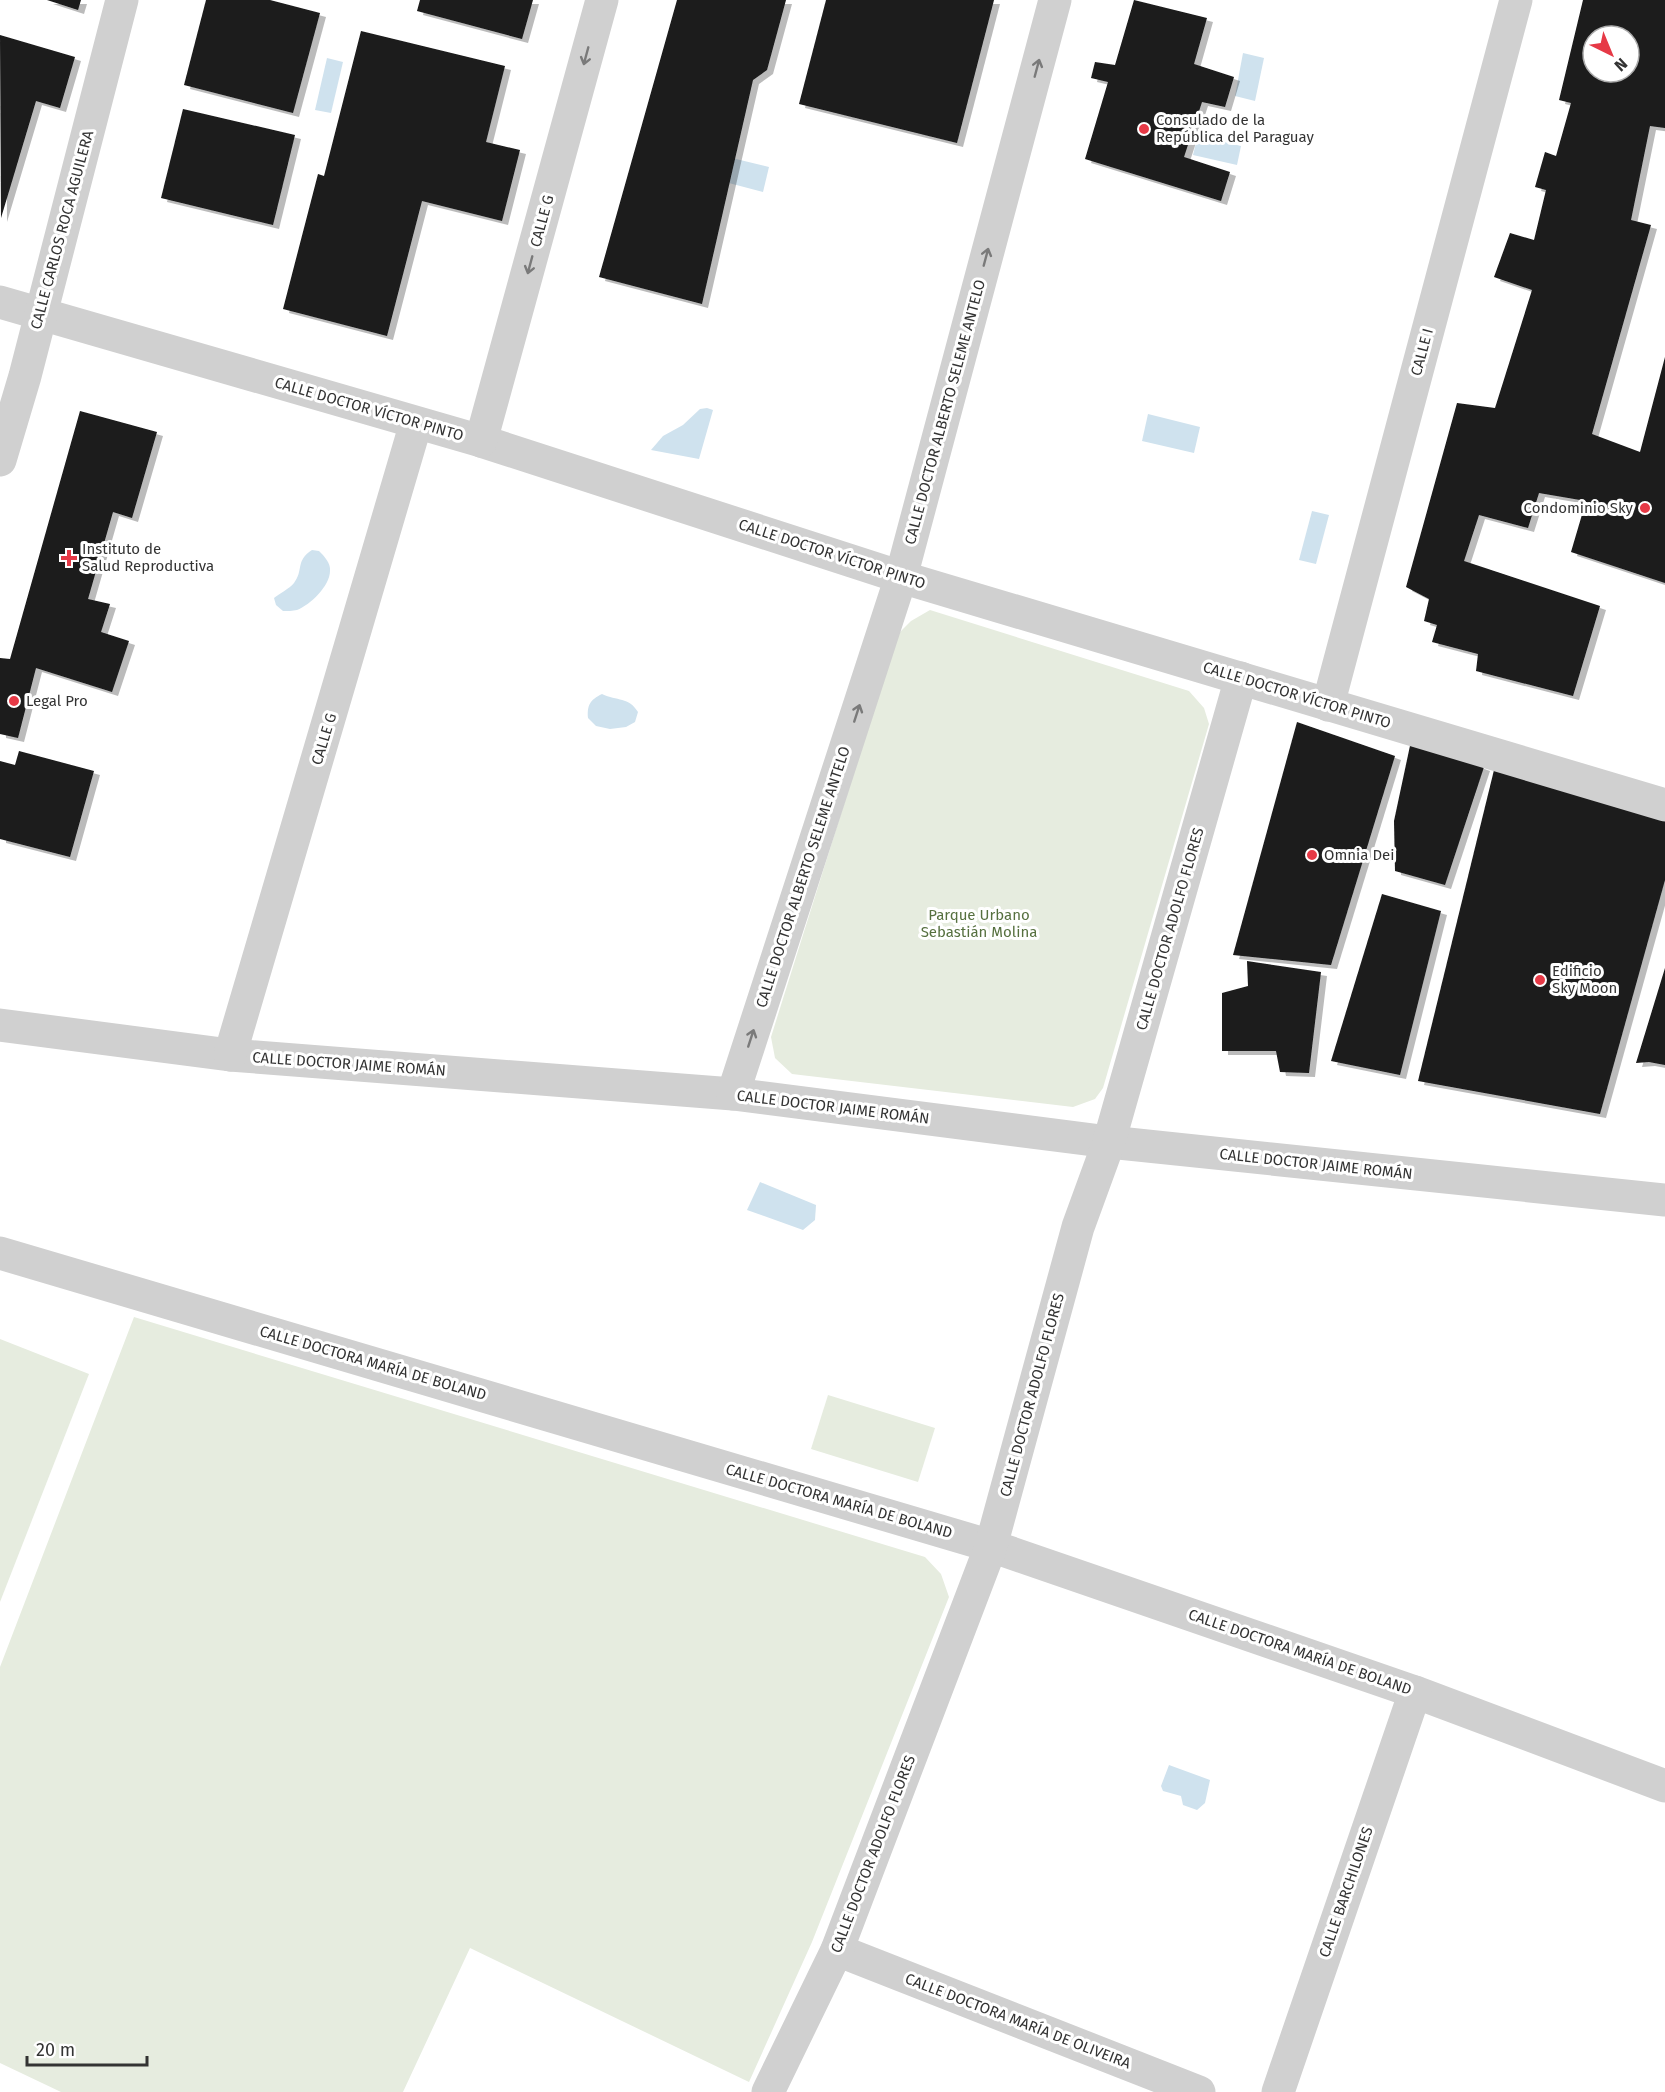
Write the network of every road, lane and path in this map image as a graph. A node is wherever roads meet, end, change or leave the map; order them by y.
1 (122, 0) edge
2 (602, 0) edge
3 (1055, 0) edge
4 (1516, 0) edge
5 (0, 302) edge
6 (40, 314) junction
7 (416, 423) junction
8 (482, 441) junction
9 (0, 460) edge
10 (901, 577) junction
11 (1241, 678) junction
12 (1328, 705) junction
13 (1665, 805) edge
14 (0, 1025) edge
15 (230, 1055) junction
16 (733, 1094) junction
17 (1109, 1142) junction
18 (1665, 1200) edge
19 (0, 1253) edge
20 (991, 1546) junction
21 (1415, 1692) junction
22 (1665, 1786) edge
23 (837, 1950) junction
24 (768, 2092) edge
25 (1199, 2092) edge
26 (1278, 2092) edge

1 - 6 street, CALLE CARLOS ROCA AGUILERA
2 -> 8 street, CALLE G
10 -> 3 street, CALLE DOCTOR ALBERTO SELEME ANTELO
4 - 12 street, CALLE I
5 - 6 street, CALLE DOCTOR VÍCTOR PINTO
6 - 7 street, CALLE DOCTOR VÍCTOR PINTO
6 - 9 street, CALLE CARLOS ROCA AGUILERA
7 - 8 street, CALLE DOCTOR VÍCTOR PINTO
7 - 15 street, CALLE G
8 - 10 street, CALLE DOCTOR VÍCTOR PINTO
10 - 11 street, CALLE DOCTOR VÍCTOR PINTO
16 -> 10 street, CALLE DOCTOR ALBERTO SELEME ANTELO
11 - 12 street, CALLE DOCTOR VÍCTOR PINTO
11 - 17 street, CALLE DOCTOR ADOLFO FLORES
12 - 13 street, CALLE DOCTOR VÍCTOR PINTO
14 - 15 street, CALLE DOCTOR JAIME ROMÁN
15 - 16 street, CALLE DOCTOR JAIME ROMÁN
16 - 17 street, CALLE DOCTOR JAIME ROMÁN
17 - 18 street, CALLE DOCTOR JAIME ROMÁN
17 - 20 street, CALLE DOCTOR ADOLFO FLORES
19 - 20 street, CALLE DOCTORA MARÍA DE BOLAND
20 - 21 street, CALLE DOCTORA MARÍA DE BOLAND
20 - 23 street, CALLE DOCTOR ADOLFO FLORES
21 - 22 street, CALLE DOCTORA MARÍA DE BOLAND
21 - 26 street, CALLE BARCHILONES
23 - 24 street, CALLE DOCTOR ADOLFO FLORES
23 - 25 street, CALLE DOCTORA MARÍA DE OLIVEIRA

